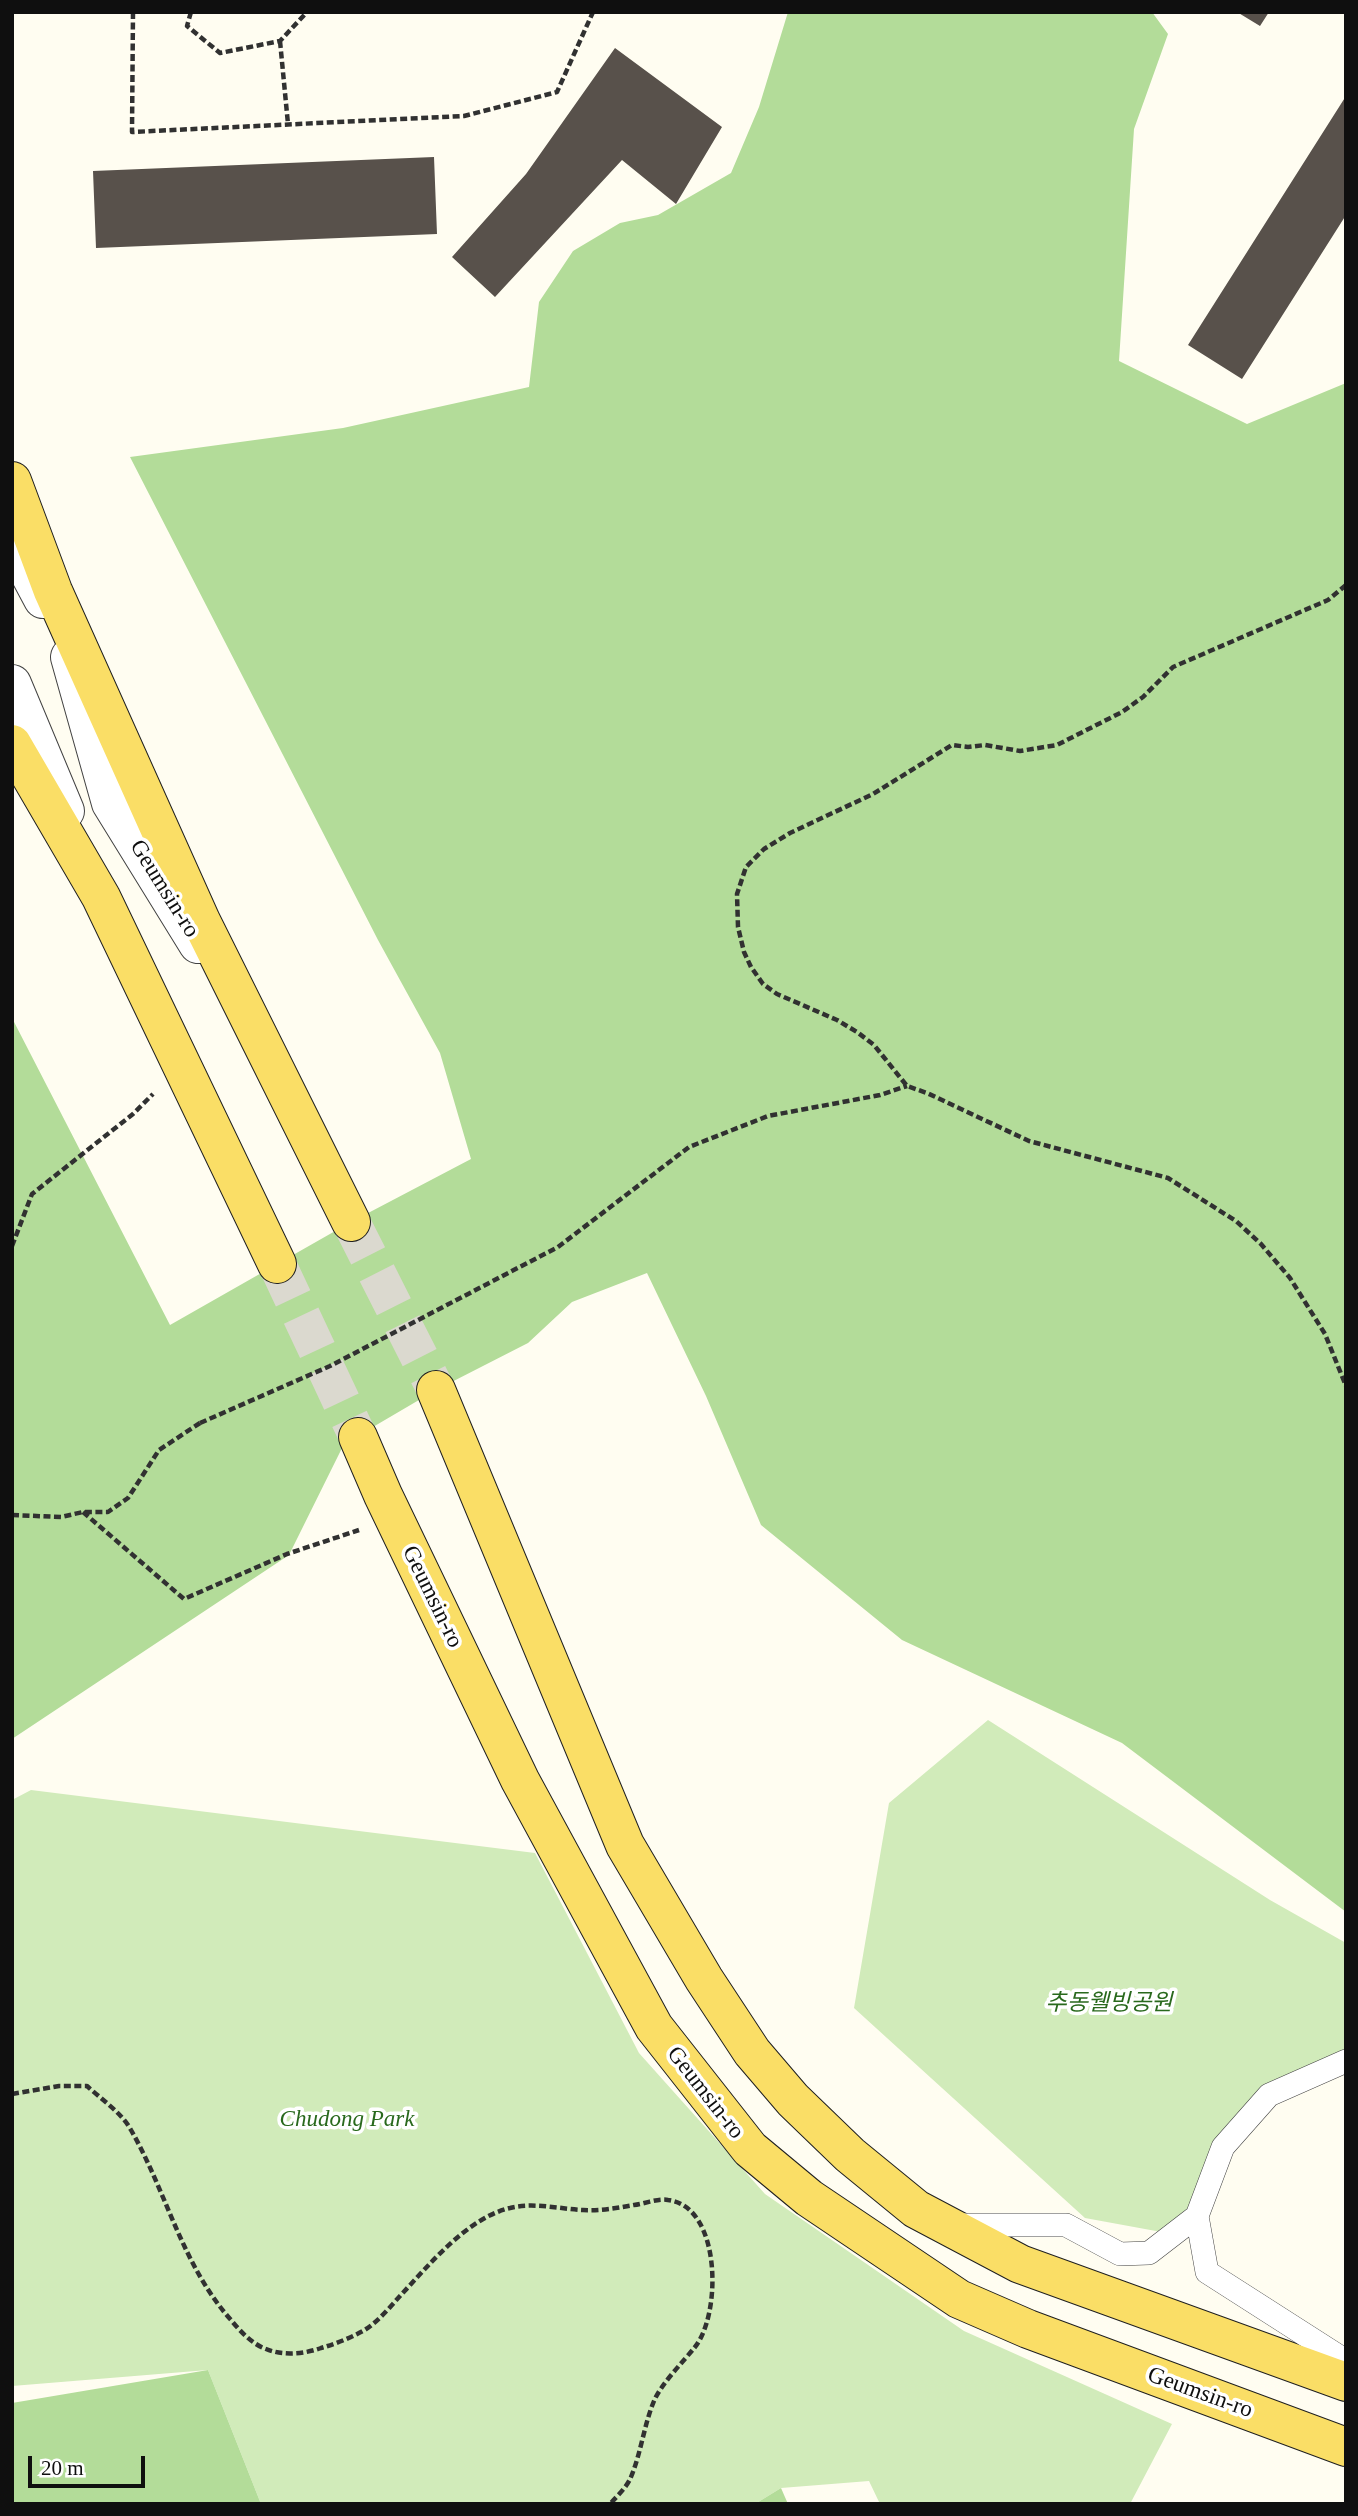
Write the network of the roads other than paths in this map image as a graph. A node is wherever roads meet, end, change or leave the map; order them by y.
1 (12, 481) edge
2 (12, 541) edge
3 (12, 684) edge
4 (12, 744) edge
5 (101, 897) junction
6 (269, 1059) junction
7 (351, 1223) tunnel mouth
8 (277, 1264) tunnel mouth
9 (436, 1390) tunnel mouth
10 (358, 1437) tunnel mouth
11 (1346, 2061) edge
12 (1197, 2216) junction
13 (945, 2225) junction
14 (1346, 2361) edge
15 (1346, 2382) edge
16 (1346, 2447) edge

1 - 6 main road
2 - 6 street, Geumsin-ro
3 - 5 street
4 - 5 main road
5 - 8 main road
6 - 7 main road, Geumsin-ro
9 - 13 main road
10 - 16 main road, Geumsin-ro
11 - 12 lane
12 - 13 lane
12 - 14 lane
13 - 15 main road

